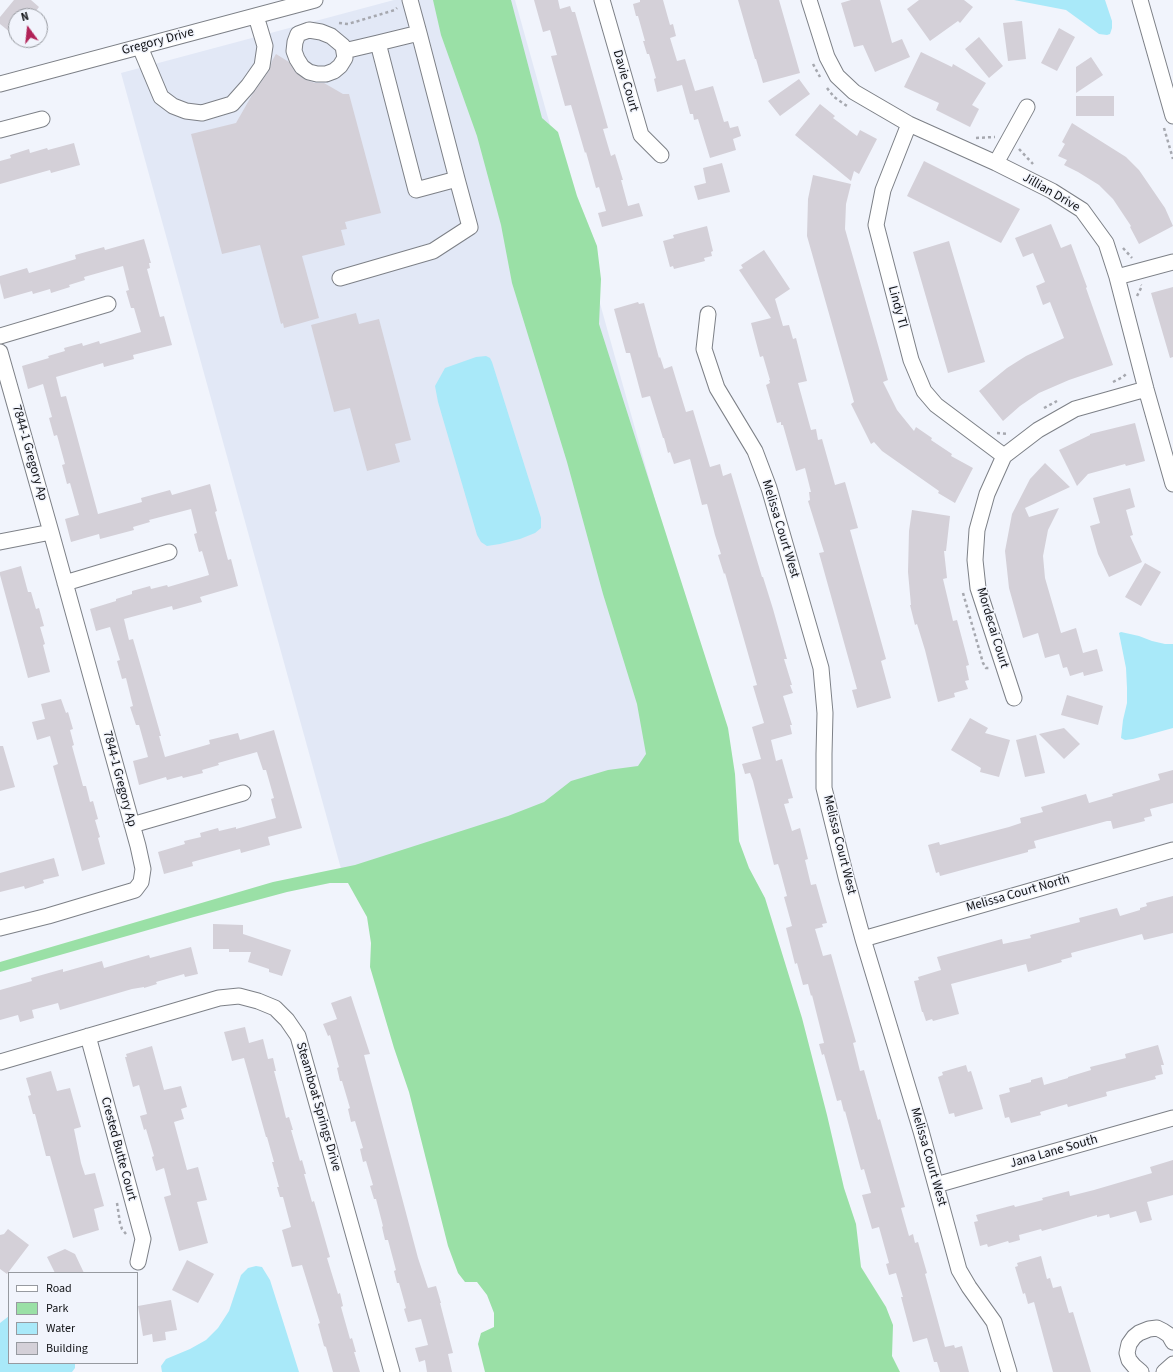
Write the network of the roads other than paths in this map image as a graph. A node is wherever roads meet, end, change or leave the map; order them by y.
1 (315, 0) edge
2 (602, 0) edge
3 (809, 0) edge
4 (1140, 0) edge
5 (404, 4) edge
6 (256, 16) junction
7 (419, 33) junction
8 (378, 43) junction
9 (140, 47) junction
10 (344, 51) dead end
11 (0, 84) edge
12 (1169, 86) edge
13 (1027, 107) dead end
14 (1173, 116) edge
15 (42, 119) dead end
16 (909, 124) junction
17 (0, 130) edge
18 (661, 155) dead end
19 (996, 163) junction
20 (456, 179) junction
21 (1173, 262) edge
22 (1117, 277) junction
23 (340, 278) dead end
24 (108, 304) dead end
25 (708, 314) dead end
26 (0, 336) edge
27 (0, 352) edge
28 (1146, 389) junction
29 (1004, 456) junction
30 (1173, 484) edge
31 (51, 532) junction
32 (0, 542) edge
33 (169, 552) dead end
34 (65, 583) junction
35 (1014, 698) dead end
36 (243, 793) dead end
37 (132, 825) junction
38 (1173, 850) edge
39 (0, 928) edge
40 (863, 939) junction
41 (88, 1036) junction
42 (0, 1062) edge
43 (1173, 1118) edge
44 (936, 1185) junction
45 (138, 1262) dead end
46 (1173, 1342) edge
47 (1173, 1364) edge
48 (392, 1372) edge
49 (1009, 1372) edge
50 (1141, 1372) edge
51 (1164, 1372) edge

1 - 6 street, Gregory Drive
2 - 18 street, Davie Court
3 - 16 street, Jillian Drive
4 - 12 street
5 - 7 street
6 - 9 street, Gregory Drive
6 - 9 street
7 - 8 street
7 - 20 street
8 - 10 street
8 - 20 street
9 - 11 street, Gregory Drive
12 - 14 street
13 - 19 street
15 - 17 street
16 - 19 street, Jillian Drive
16 - 29 street, Lindy Tl
19 - 22 street, Jillian Drive
20 - 23 street
21 - 22 street
22 - 28 street, Jillian Drive
24 - 26 street
25 - 40 street, Melissa Court West
27 - 31 street, 7844-1 Gregory Ap
28 - 29 street, Mordecai Court
28 - 30 street, Jillian Drive
29 - 35 street, Mordecai Court
31 - 32 street
31 - 34 street, 7844-1 Gregory Ap
33 - 34 street
34 - 37 street, 7844-1 Gregory Ap
36 - 37 street
37 - 39 street, 7844-1 Gregory Ap
38 - 40 street, Melissa Court North
40 - 44 street, Melissa Court West
41 - 42 street, Steamboat Springs Drive
41 - 45 street, Crested Butte Court
41 - 48 street, Steamboat Springs Drive
43 - 44 street, Jana Lane South
44 - 49 street, Melissa Court West
46 - 50 street
47 - 51 street

